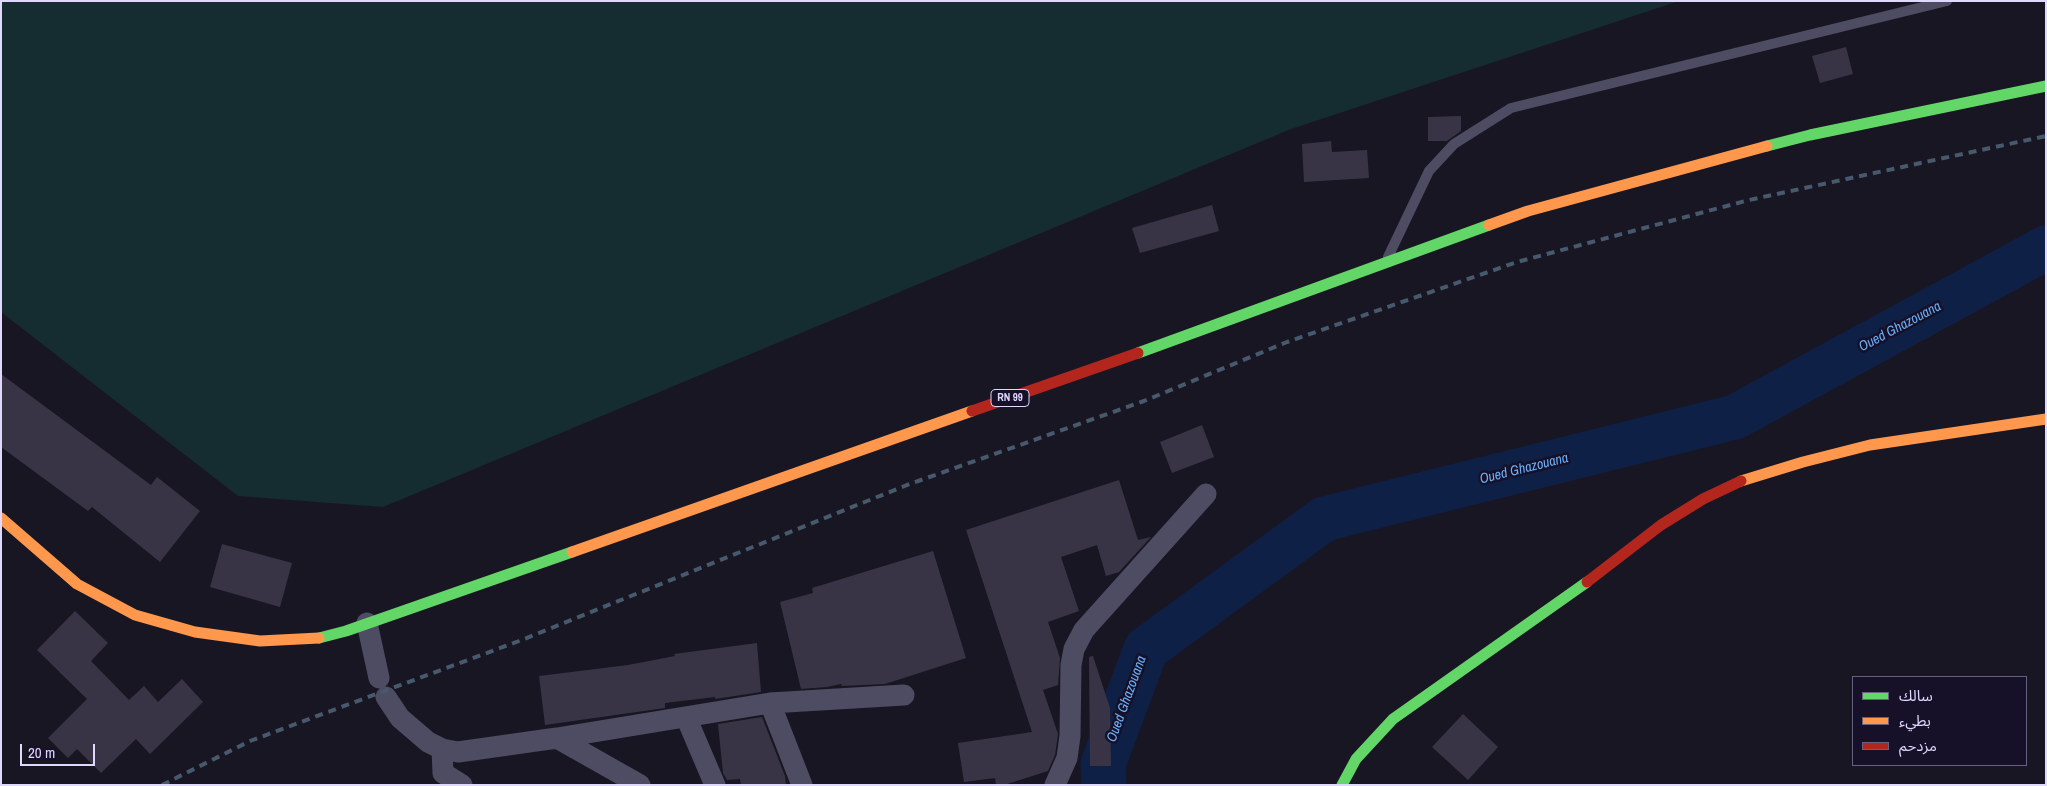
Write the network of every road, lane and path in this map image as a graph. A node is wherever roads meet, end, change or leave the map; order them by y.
1 (1947, 1) edge
2 (2046, 86) edge
3 (1385, 263) junction
4 (2046, 419) edge
5 (1206, 494) dead end
6 (1, 518) edge
7 (367, 623) junction
8 (904, 695) dead end
9 (770, 703) junction
10 (686, 717) junction
11 (557, 738) junction
12 (450, 750) junction
13 (438, 779) edge
14 (462, 785) edge
15 (640, 785) edge
16 (715, 785) edge
17 (802, 785) edge
18 (1055, 785) edge
19 (1342, 785) edge

1 - 3 lane
2 - 3 main road, RN 99
3 - 7 main road, RN 99
4 - 19 main road
5 - 18 street
6 - 7 main road, RN 99
7 - 12 street
8 - 9 street
9 - 10 street
9 - 17 street
10 - 11 street
10 - 16 street
11 - 12 street
11 - 15 street
12 - 13 street
13 - 14 street

